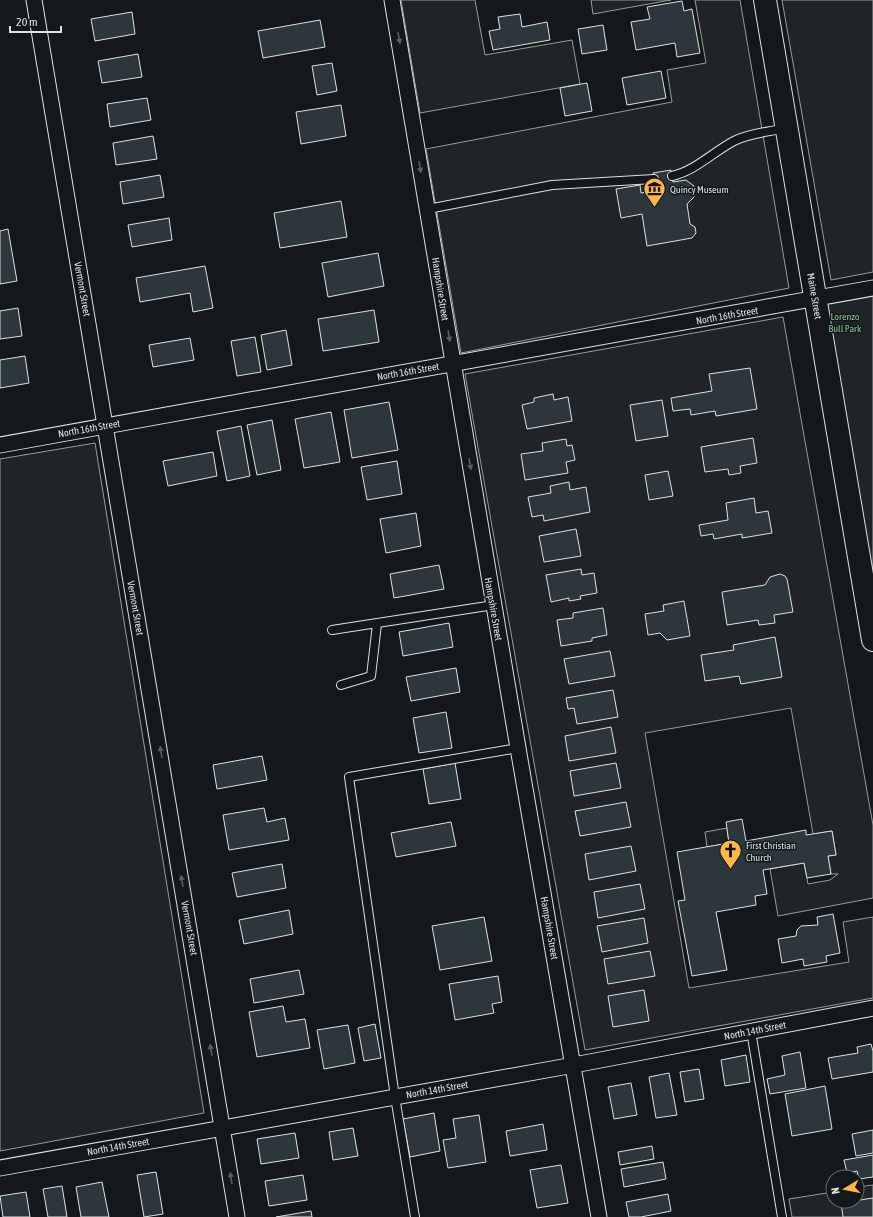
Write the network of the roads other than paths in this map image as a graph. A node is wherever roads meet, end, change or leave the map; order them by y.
1 (34, 0) edge
2 (392, 0) edge
3 (765, 0) edge
4 (787, 128) junction
5 (672, 176) dead end
6 (654, 179) dead end
7 (428, 209) junction
8 (873, 288) edge
9 (816, 299) junction
10 (453, 363) junction
11 (106, 424) junction
12 (0, 444) edge
13 (494, 605) junction
14 (377, 624) junction
15 (332, 630) dead end
16 (873, 640) edge
17 (341, 685) dead end
18 (518, 748) junction
19 (873, 1008) edge
20 (751, 1031) junction
21 (574, 1065) junction
22 (395, 1097) junction
23 (224, 1127) junction
24 (0, 1168) edge
25 (237, 1217) edge
26 (415, 1217) edge
27 (599, 1217) edge
28 (782, 1217) edge

1 - 11 street, Vermont Street
2 -> 7 street, Hampshire Street
3 - 4 street, Maine Street
4 - 5 lane
4 - 9 street, Maine Street
6 - 7 lane
7 -> 10 street, Hampshire Street
8 - 9 street, North 16th Street
9 - 10 street, North 16th Street
9 - 16 street, Maine Street
10 - 11 street, North 16th Street
10 -> 13 street, Hampshire Street
11 - 12 street, North 16th Street
23 -> 11 street, Vermont Street
13 - 14 lane
13 - 18 street, Hampshire Street
14 - 15 lane
14 - 17 lane
18 - 21 street, Hampshire Street
18 - 22 lane
19 - 20 street, North 14th Street
20 - 21 street, North 14th Street
20 - 28 lane
21 - 22 street, North 14th Street
21 - 27 street, Hampshire Street
22 - 23 street, North 14th Street
22 - 26 lane
23 - 24 street, North 14th Street
25 -> 23 street, Vermont Street

